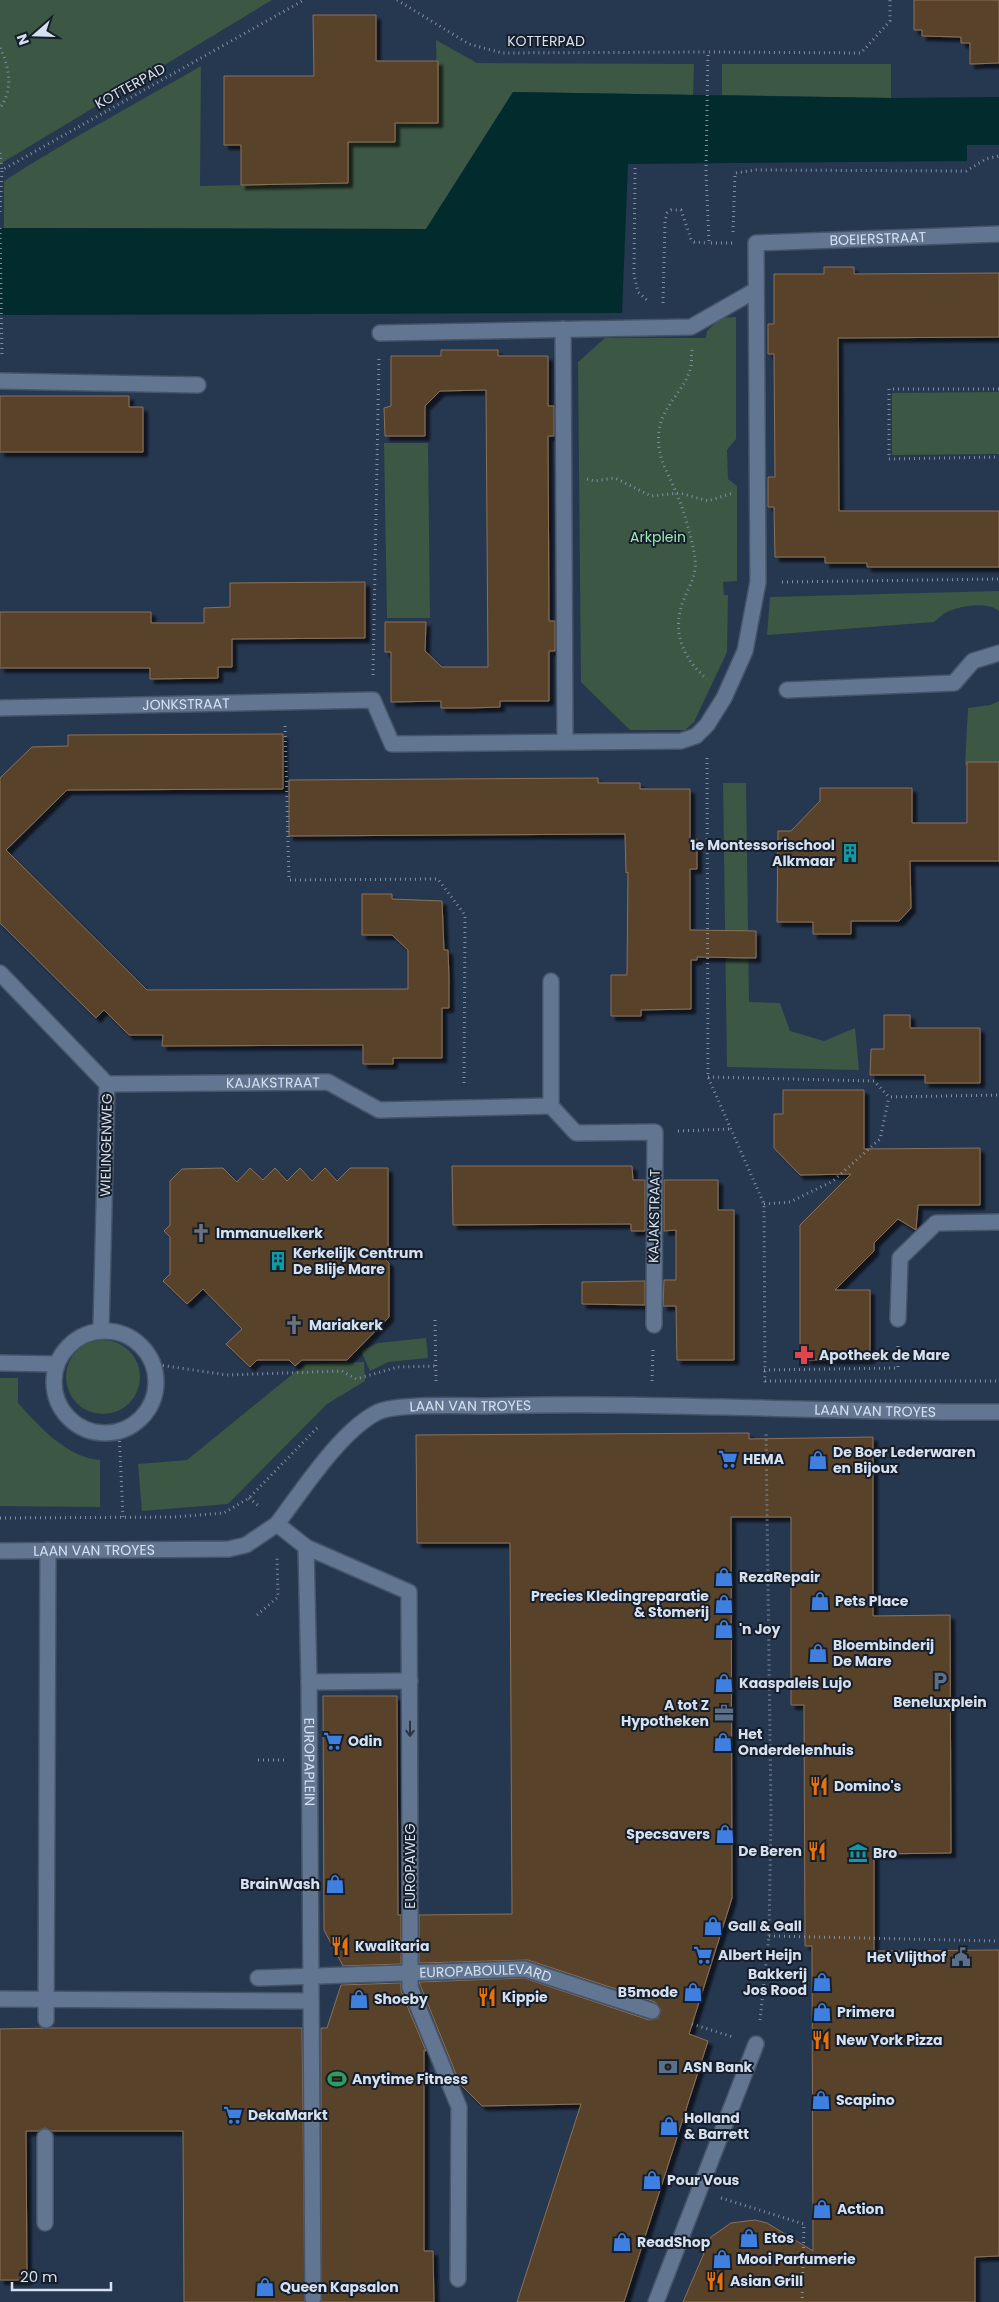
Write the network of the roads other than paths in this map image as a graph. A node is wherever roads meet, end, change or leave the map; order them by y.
1 (999, 234) edge
2 (756, 290) junction
3 (563, 330) junction
4 (380, 333) road end
5 (1, 381) edge
6 (198, 385) dead end
7 (999, 652) edge
8 (786, 690) dead end
9 (0, 708) edge
10 (565, 742) junction
11 (0, 973) edge
12 (551, 981) dead end
13 (107, 1084) junction
14 (551, 1106) junction
15 (999, 1222) edge
16 (898, 1318) road end
17 (654, 1326) road end
18 (101, 1330) junction
19 (0, 1363) edge
20 (56, 1364) junction
21 (999, 1412) edge
22 (277, 1524) junction
23 (306, 1547) junction
24 (48, 1550) junction
25 (0, 1551) edge
26 (410, 1681) junction
27 (309, 1682) junction
28 (410, 1974) junction
29 (311, 1976) junction
30 (258, 1978) dead end
31 (0, 1999) edge
32 (46, 1999) junction
33 (311, 2002) junction
34 (652, 2011) dead end
35 (46, 2020) dead end
36 (756, 2044) road end
37 (46, 2137) dead end
38 (45, 2223) dead end
39 (458, 2279) dead end
40 (313, 2298) dead end
41 (656, 2302) edge

1 - 2 street, BOEIERSTRAAT
2 - 3 street
2 - 10 street
3 - 4 street
3 - 10 street
5 - 6 street
7 - 8 street
9 - 10 street, JONKSTRAAT
11 - 13 street, WIELINGENWEG
12 - 14 street
13 - 14 street, KAJAKSTRAAT
13 - 18 street, WIELINGENWEG
14 - 17 street, KAJAKSTRAAT
15 - 16 street
18 - 20 street
18 - 20 street
19 - 20 street
21 - 22 street, LAAN VAN TROYES
22 - 23 street, EUROPAWEG
22 - 24 street, LAAN VAN TROYES
23 - 26 street, EUROPAWEG
23 - 27 street, EUROPAPLEIN
24 - 25 street, LAAN VAN TROYES
24 - 32 street
26 - 27 street
26 -> 28 street, EUROPAWEG
27 - 29 street, EUROPAPLEIN
28 - 29 street, EUROPABOULEVARD
28 - 34 street, EUROPABOULEVARD
28 - 39 street, EUROPAWEG
29 - 30 street, EUROPABOULEVARD
29 - 33 street
31 - 32 street
32 - 33 street
32 - 35 street
33 - 40 street
36 - 41 street
37 - 38 street

